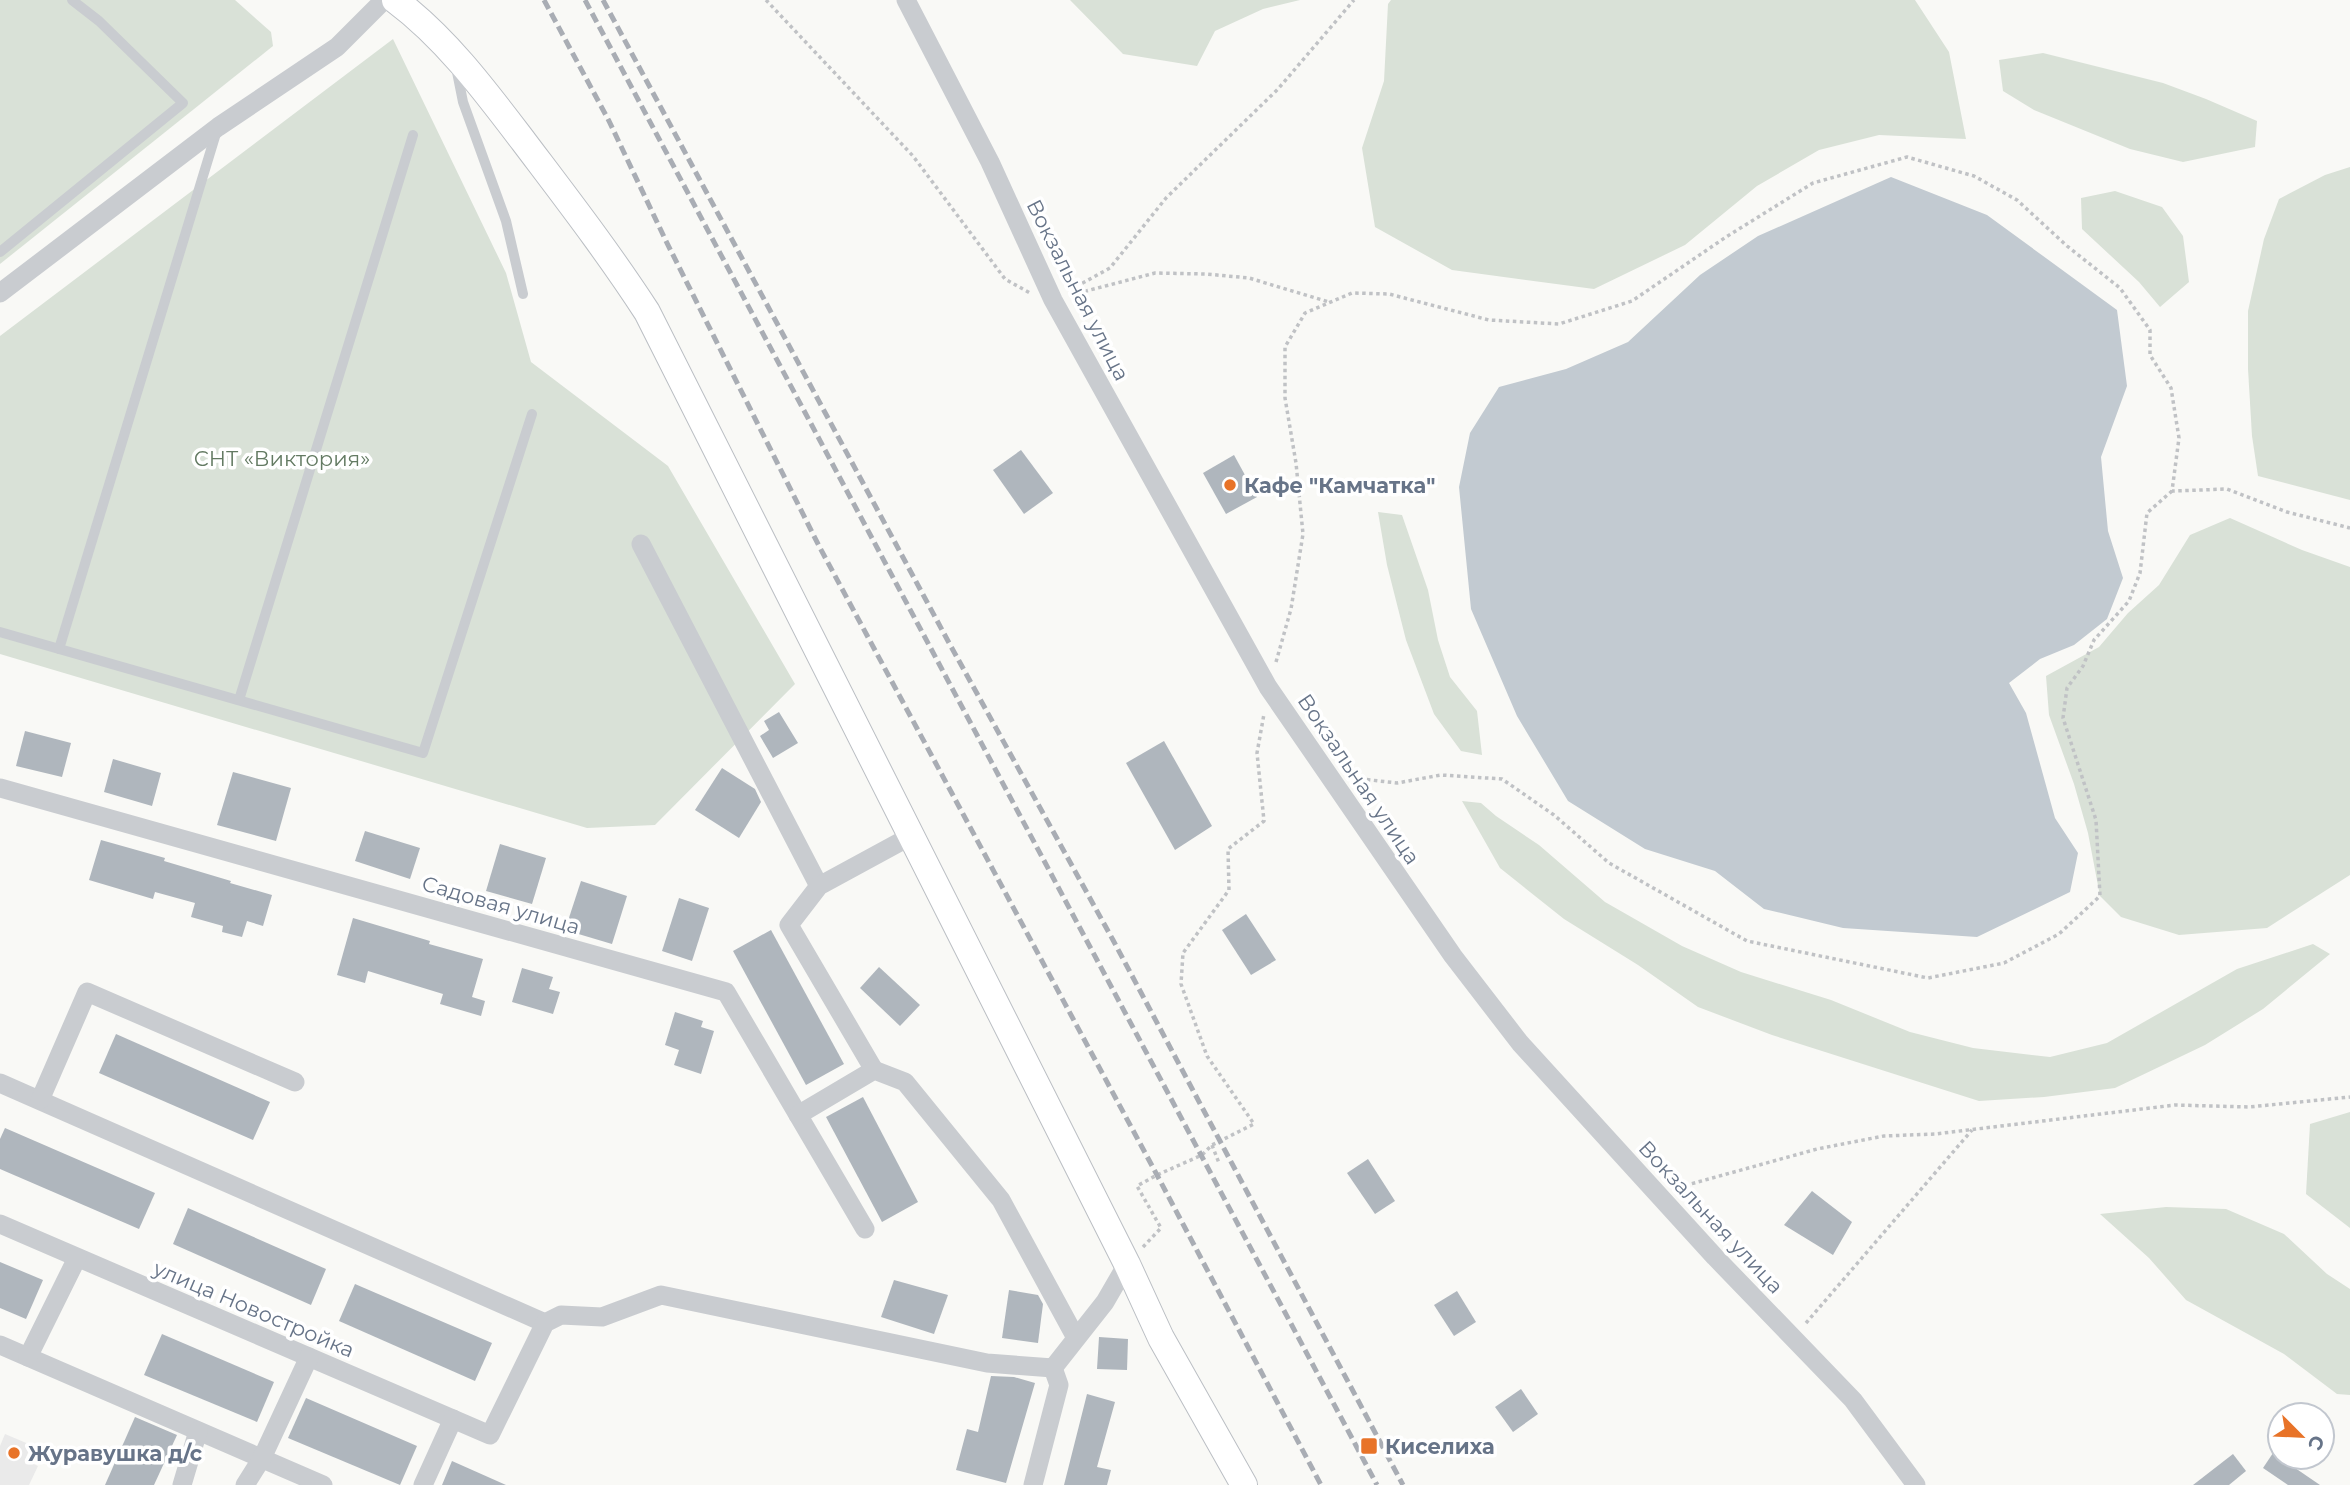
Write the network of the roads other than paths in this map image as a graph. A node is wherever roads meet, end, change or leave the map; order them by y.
1 (72, 0) edge
2 (384, 0) edge
3 (395, 0) edge
4 (906, 0) edge
5 (453, 56) junction
6 (218, 127) junction
7 (413, 135) dead end
8 (1, 249) edge
9 (0, 293) edge
10 (523, 294) dead end
11 (532, 414) dead end
12 (641, 544) dead end
13 (0, 632) edge
14 (59, 649) junction
15 (239, 700) junction
16 (0, 788) edge
17 (911, 836) junction
18 (819, 886) junction
19 (874, 1070) junction
20 (295, 1082) dead end
21 (0, 1083) edge
22 (40, 1100) junction
23 (798, 1115) junction
24 (0, 1224) edge
25 (865, 1229) dead end
26 (77, 1258) junction
27 (1127, 1264) junction
28 (545, 1323) junction
29 (1076, 1338) junction
30 (0, 1345) edge
31 (28, 1357) junction
32 (309, 1357) junction
33 (1052, 1368) junction
34 (453, 1419) junction
35 (198, 1431) junction
36 (262, 1458) junction
37 (182, 1485) edge
38 (245, 1485) edge
39 (323, 1485) edge
40 (423, 1485) edge
41 (1033, 1485) edge
42 (1244, 1485) edge
43 (1916, 1485) edge

1 - 8 lane
2 - 6 street
3 - 5 street
4 - 43 street, Вокзальная улица
5 - 10 lane
5 - 17 street
6 - 9 street
6 - 14 lane
7 - 15 lane
11 - 15 lane
12 - 18 street
13 - 14 lane
14 - 15 lane
16 - 23 street, Садовая улица
17 - 18 street
17 - 27 street
18 - 19 street
19 - 23 street
19 - 29 street
20 - 22 street
21 - 22 street
22 - 28 street
23 - 25 street, Садовая улица
24 - 26 street, улица Новостройка
26 - 31 street
26 - 32 street, улица Новостройка
27 - 29 street
27 - 42 street
28 - 33 street
28 - 34 street, улица Новостройка
29 - 33 street
30 - 31 street
31 - 35 street
32 - 34 street, улица Новостройка
32 - 36 street
33 - 41 street
34 - 40 street
35 - 36 street
35 - 37 street
36 - 38 street
36 - 39 street

